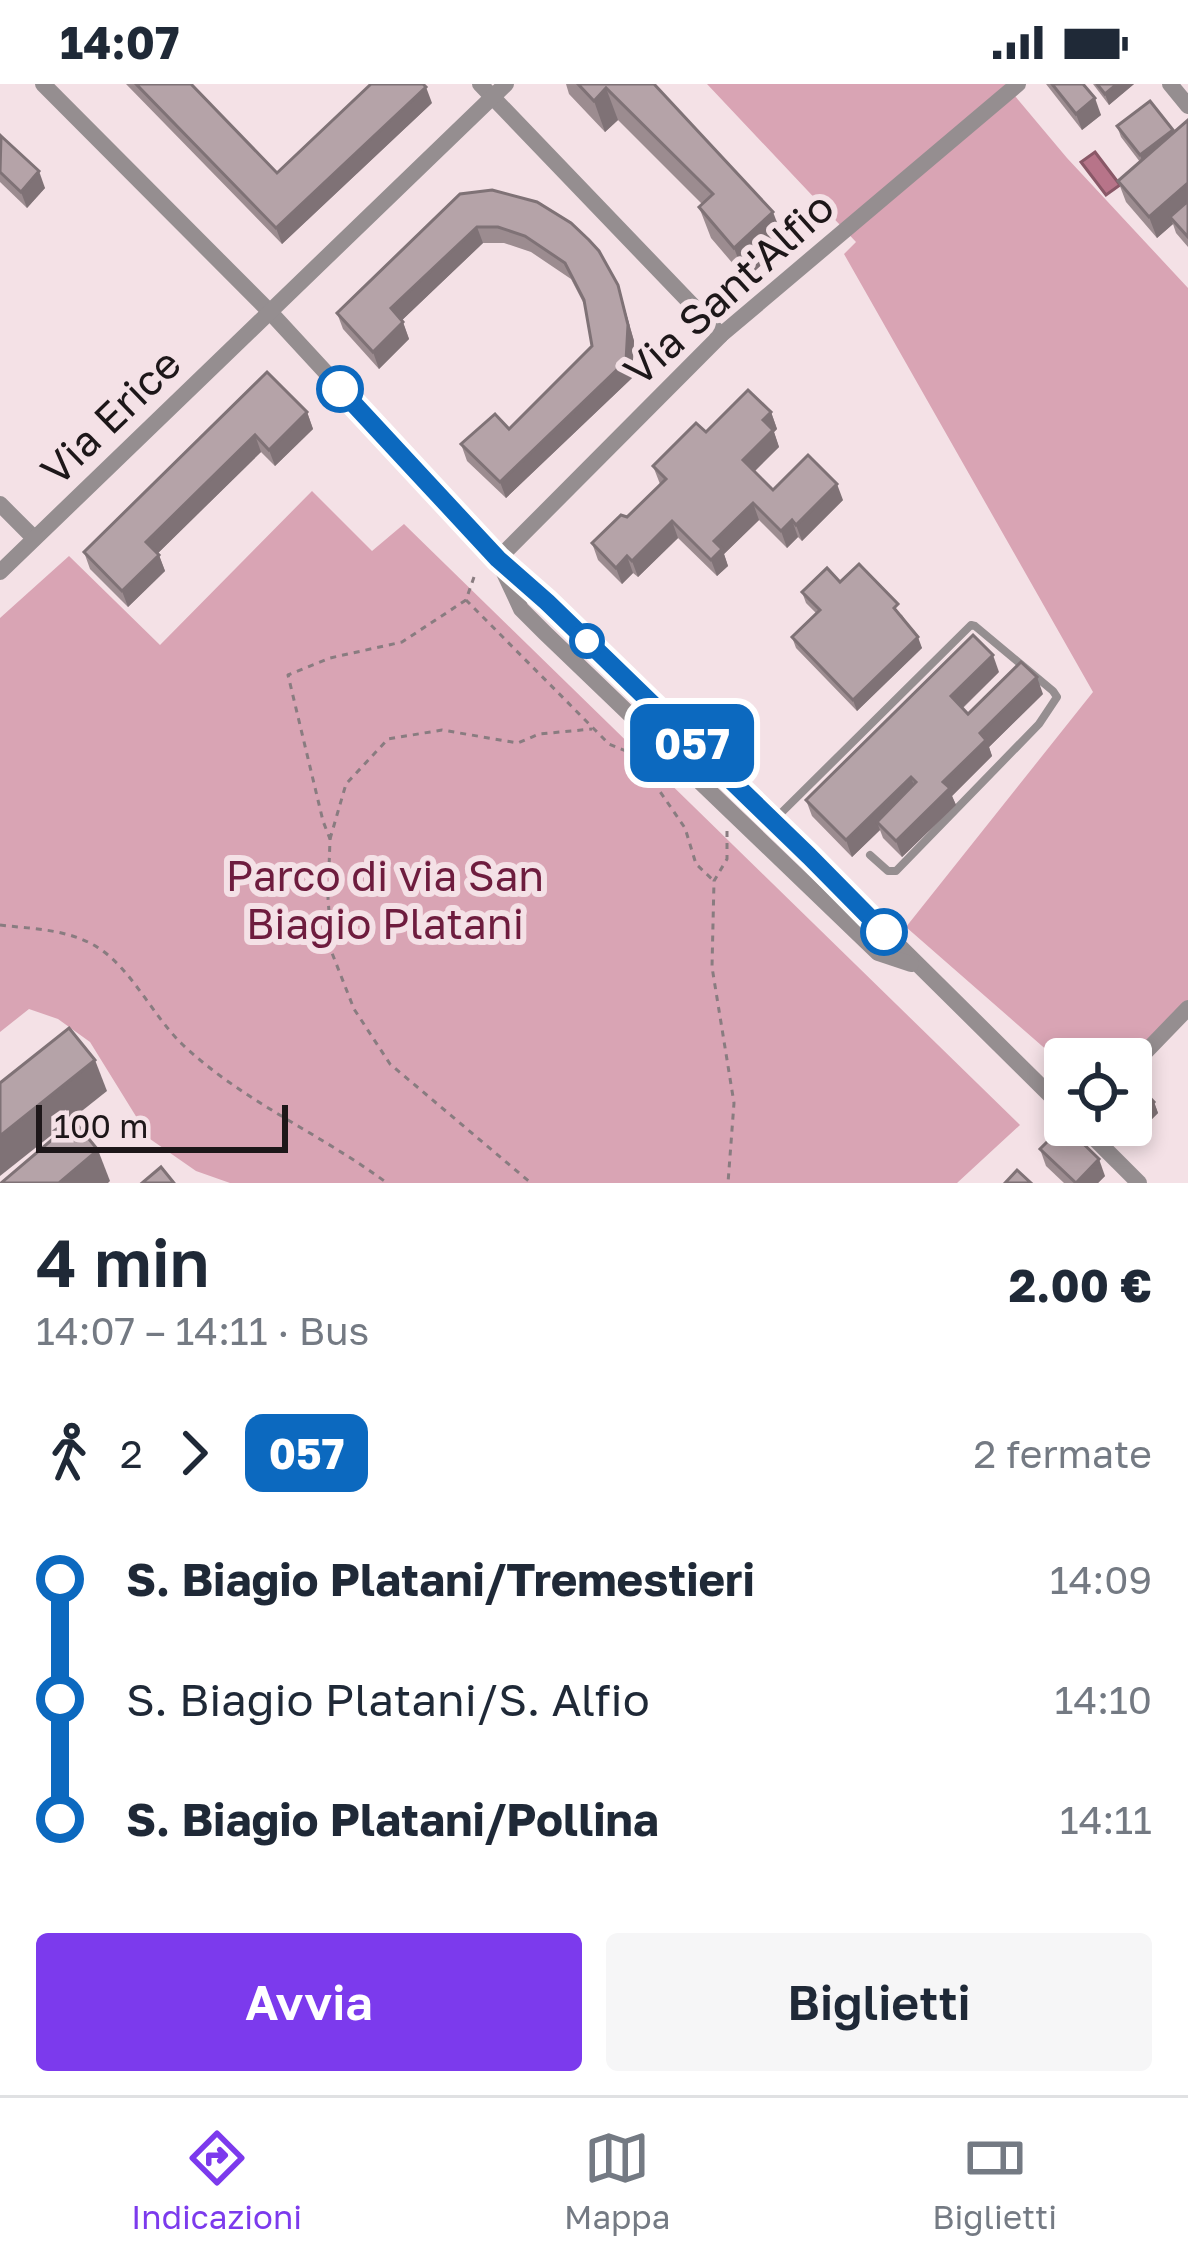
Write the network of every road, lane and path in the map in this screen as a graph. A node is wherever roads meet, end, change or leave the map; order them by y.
1 (43, 84) edge
2 (1018, 84) edge
3 (1169, 84) edge
4 (492, 88) edge
5 (1188, 106) edge
6 (270, 312) junction
7 (721, 334) junction
8 (0, 504) edge
9 (34, 538) junction
10 (498, 559) junction
11 (0, 572) edge
12 (474, 577) dead end
13 (466, 600) junction
14 (547, 602) junction
15 (532, 620) junction
16 (594, 729) junction
17 (728, 808) junction
18 (773, 821) junction
19 (330, 839) junction
20 (870, 855) dead end
21 (714, 881) junction
22 (0, 925) edge
23 (918, 967) junction
24 (1188, 1008) edge
25 (1152, 1045) edge
26 (1044, 1090) edge
27 (1101, 1146) edge
28 (1134, 1181) edge
29 (387, 1183) edge
30 (531, 1183) edge
31 (728, 1183) edge

1 - 6 street
2 - 7 street, Via Sant'Alfio
3 - 5 street
4 - 6 street, Via Erice
4 - 7 street
6 - 9 street, Via Erice
6 - 10 street
7 - 10 street, Via Sant'Alfio
8 - 9 street
9 - 11 street, Via Erice
10 - 14 street
10 - 15 street
12 - 13 path
13 - 16 path
13 - 19 path
14 - 15 street
14 - 18 street
15 - 17 street
16 - 19 path
16 - 21 path
17 - 21 path
17 - 23 street
18 - 20 lane
18 - 23 street
19 - 30 path
21 - 31 path
22 - 29 path
23 - 26 street
24 - 25 street
27 - 28 street

